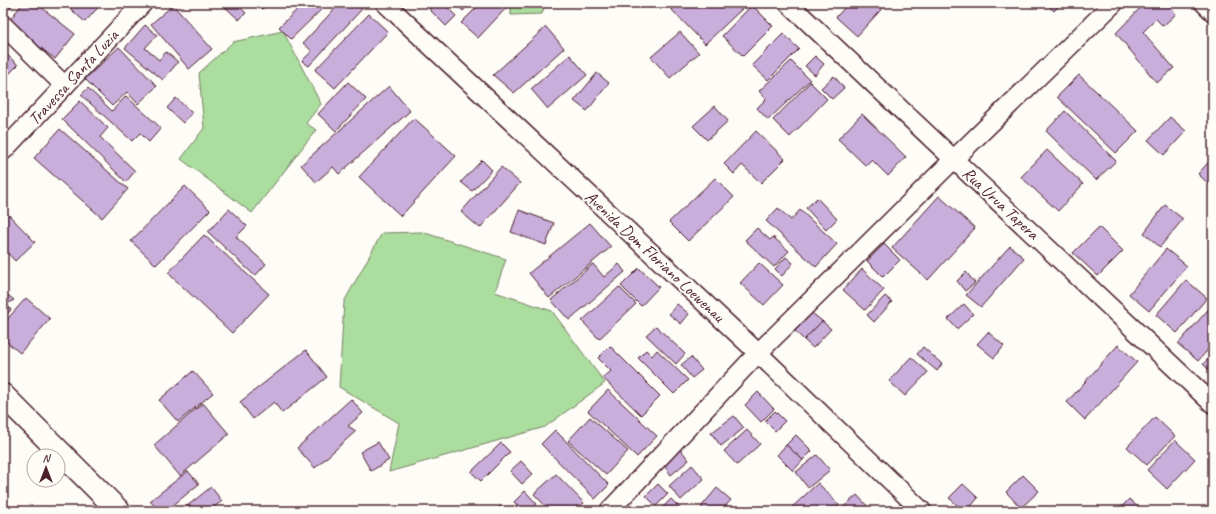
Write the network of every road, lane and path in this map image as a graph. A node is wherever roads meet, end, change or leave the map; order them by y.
1 (143, 3) edge
2 (385, 3) edge
3 (788, 3) edge
4 (1114, 3) edge
5 (1204, 3) edge
6 (1213, 12) edge
7 (3, 25) edge
8 (65, 86) junction
9 (3, 151) edge
10 (954, 159) junction
11 (758, 353) junction
12 (3, 395) edge
13 (1213, 404) edge
14 (119, 511) edge
15 (609, 511) edge
16 (922, 511) edge

1 - 8 street, Travessa Santa Luzia
2 - 11 street, Avenida Dom Floriano Loewenau
3 - 10 street, Rua Urua Tapera
4 - 10 street
5 - 6 street
7 - 8 street
8 - 9 street, Travessa Santa Luzia
10 - 11 street
10 - 13 street, Rua Urua Tapera
11 - 15 street
11 - 16 street, Avenida Dom Floriano Loewenau
12 - 14 street

